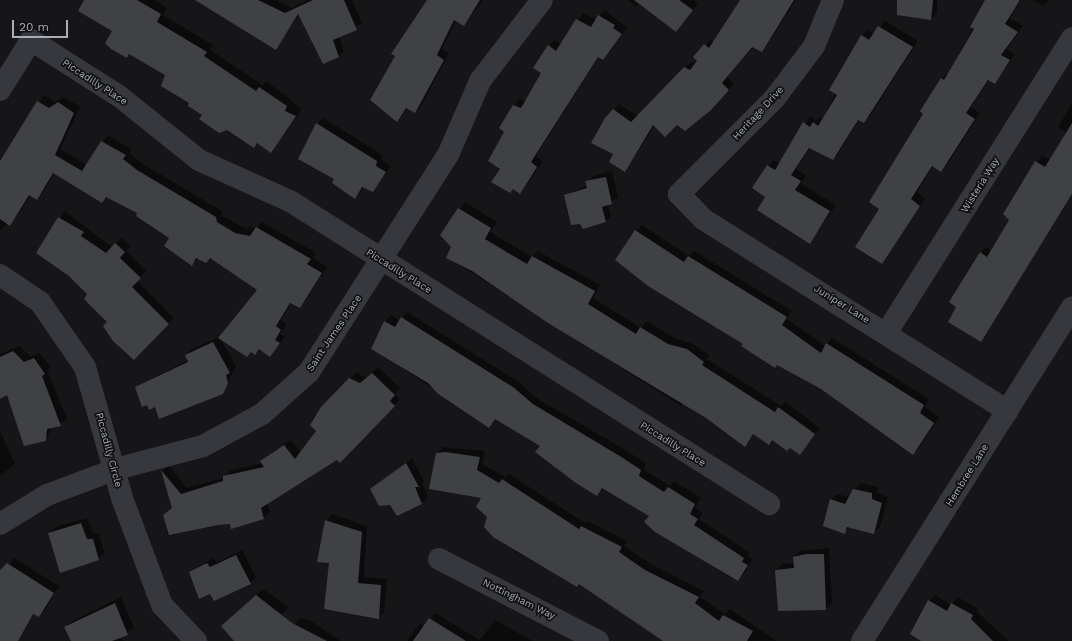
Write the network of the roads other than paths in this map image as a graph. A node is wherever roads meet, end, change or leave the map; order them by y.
1 (542, 0) edge
2 (833, 0) edge
3 (1072, 38) edge
4 (0, 90) edge
5 (679, 194) joint
6 (382, 260) junction
7 (0, 275) edge
8 (1072, 308) edge
9 (887, 332) junction
10 (1008, 411) junction
11 (116, 469) junction
12 (769, 504) dead end
13 (0, 524) edge
14 (439, 559) dead end
15 (196, 641) edge
16 (598, 641) edge
17 (862, 641) edge

1 - 6 street, Saint James Place
2 - 5 street, Heritage Drive
3 - 9 street, Wisteria Way
4 - 6 street, Piccadilly Place
5 - 9 street, Juniper Lane
6 - 11 street, Saint James Place
6 - 12 street, Piccadilly Place
7 - 11 street, Piccadilly Circle
8 - 10 street, Hembree Lane
9 - 10 street, Juniper Lane
10 - 17 street, Hembree Lane
11 - 13 street, Saint James Place
11 - 15 street, Piccadilly Circle
14 - 16 street, Nottingham Way

